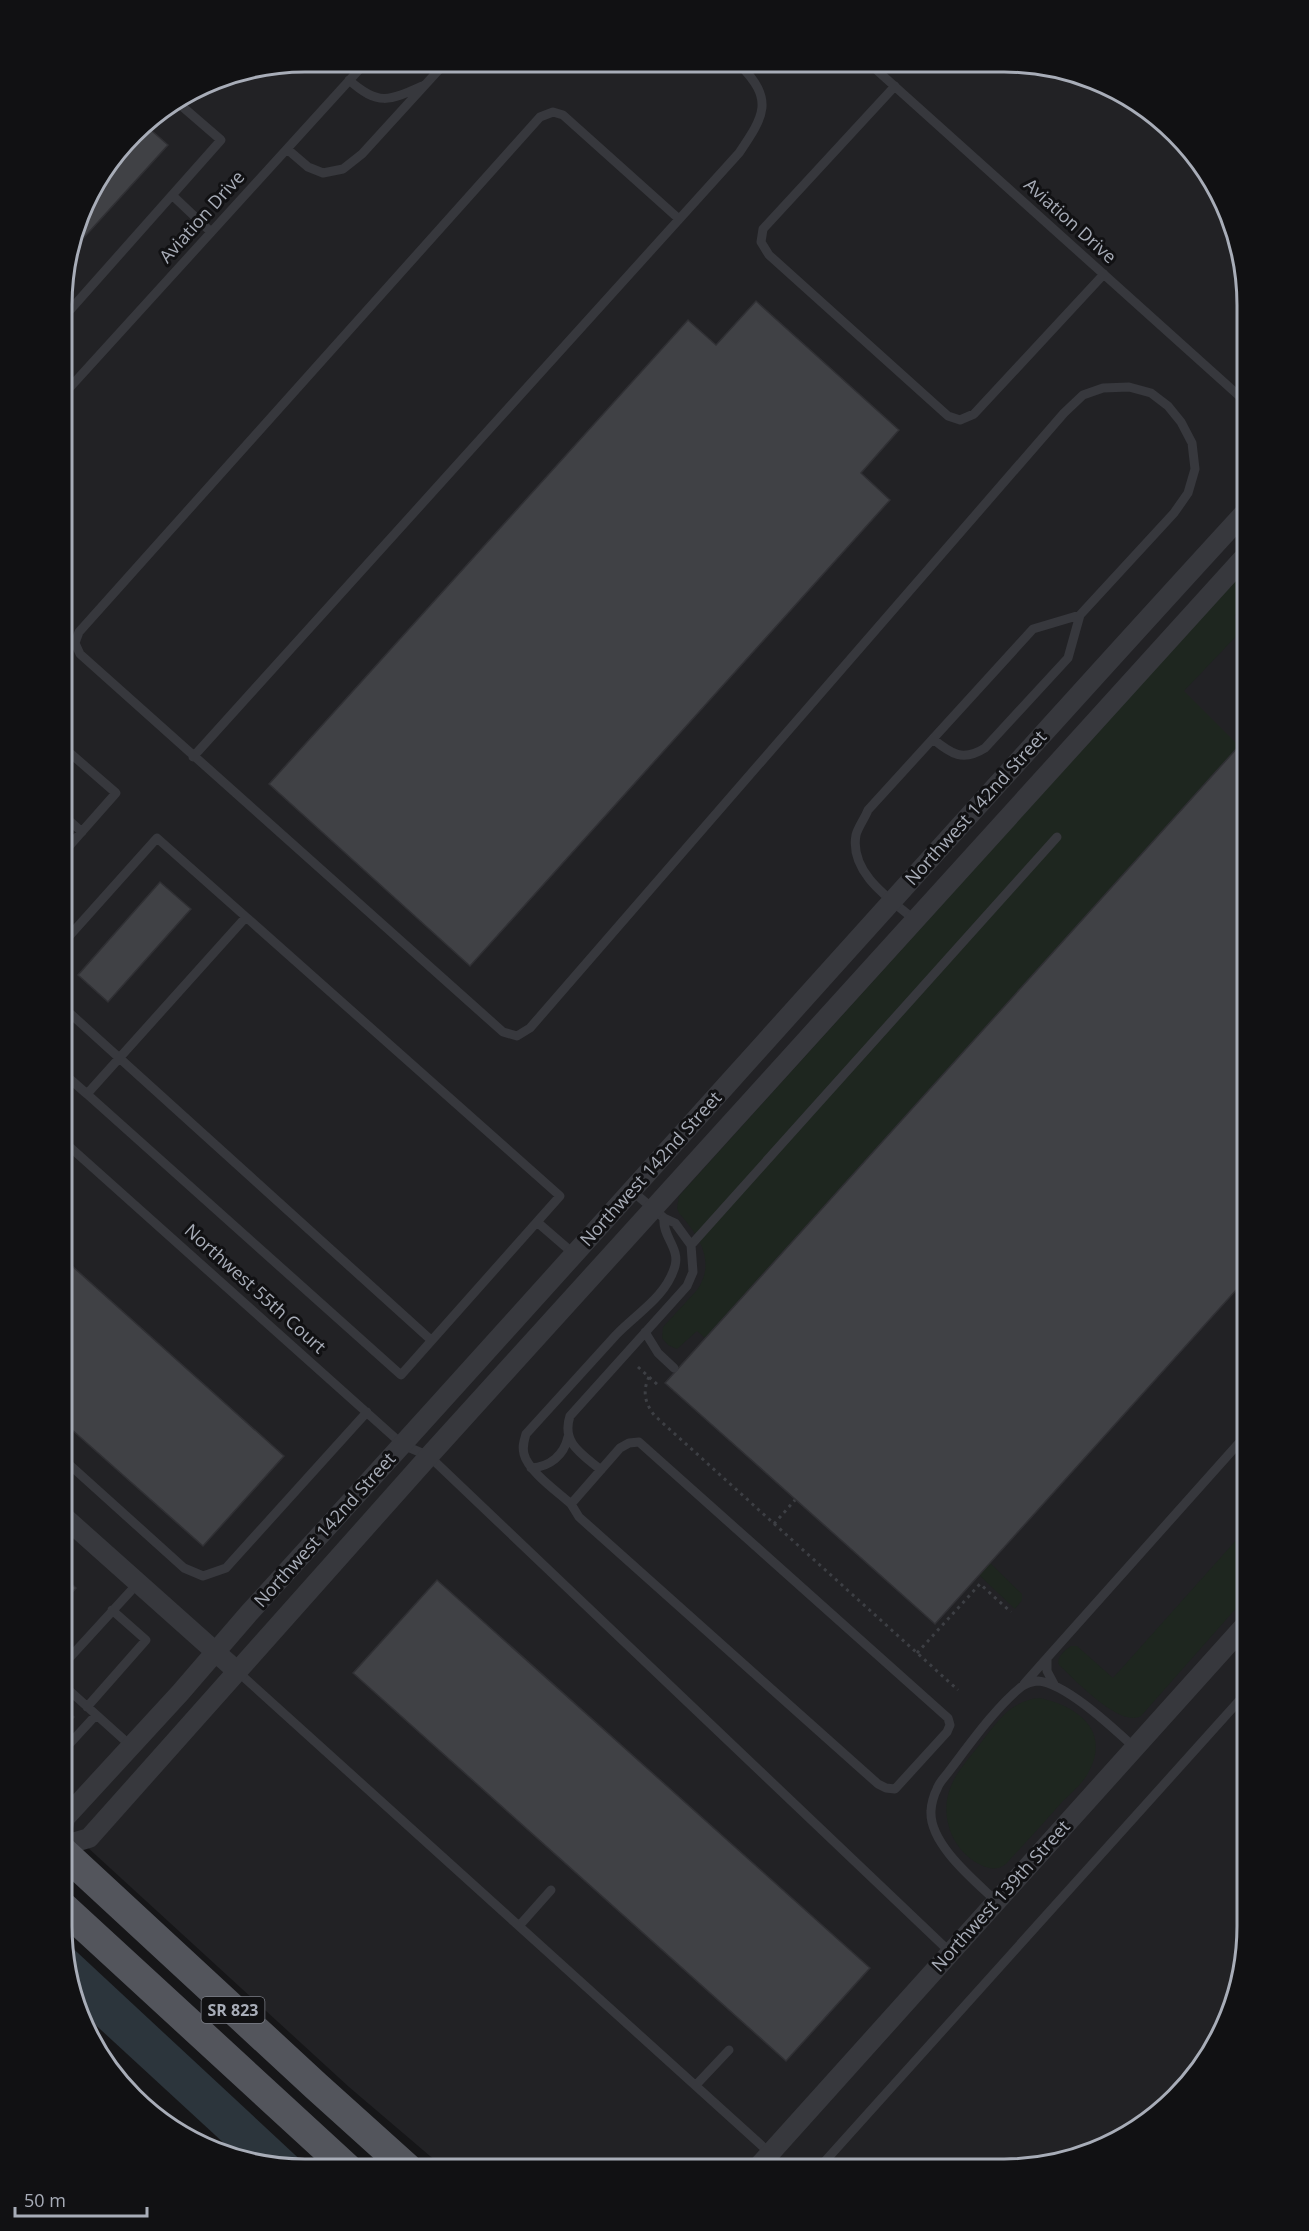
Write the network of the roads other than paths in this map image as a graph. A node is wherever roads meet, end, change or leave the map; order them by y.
1 (357, 72) edge
2 (437, 72) edge
3 (745, 72) edge
4 (879, 72) edge
5 (349, 81) junction
6 (427, 83) junction
7 (895, 86) junction
8 (182, 107) edge
9 (287, 149) junction
10 (172, 195) junction
11 (679, 219) junction
12 (211, 232) junction
13 (1104, 274) junction
14 (72, 308) edge
15 (72, 385) edge
16 (1237, 394) edge
17 (1237, 521) edge
18 (1237, 565) edge
19 (1080, 615) junction
20 (933, 739) junction
21 (72, 755) edge
22 (193, 757) junction
23 (72, 823) edge
24 (82, 832) junction
25 (1057, 837) dead end
26 (72, 843) edge
27 (892, 901) junction
28 (246, 917) junction
29 (915, 920) junction
30 (72, 933) edge
31 (72, 1015) edge
32 (119, 1059) junction
33 (72, 1081) edge
34 (87, 1095) junction
35 (72, 1149) edge
36 (632, 1191) junction
37 (659, 1214) junction
38 (537, 1222) junction
39 (691, 1245) junction
40 (574, 1254) junction
41 (645, 1332) junction
42 (431, 1340) junction
43 (674, 1368) dead end
44 (367, 1412) junction
45 (568, 1437) junction
46 (403, 1445) junction
47 (1237, 1445) edge
48 (429, 1456) junction
49 (72, 1467) edge
50 (531, 1467) junction
51 (601, 1470) junction
52 (571, 1504) junction
53 (72, 1524) edge
54 (138, 1583) junction
55 (112, 1610) junction
56 (1237, 1634) edge
57 (215, 1652) junction
58 (72, 1655) edge
59 (1047, 1658) junction
60 (238, 1672) junction
61 (1023, 1686) junction
62 (1055, 1686) junction
63 (72, 1695) edge
64 (1237, 1703) edge
65 (87, 1707) junction
66 (96, 1715) junction
67 (72, 1741) edge
68 (131, 1746) junction
69 (1135, 1748) junction
70 (72, 1810) edge
71 (72, 1844) edge
72 (72, 1857) edge
73 (551, 1890) dead end
74 (996, 1901) junction
75 (72, 1915) edge
76 (519, 1926) junction
77 (950, 1952) junction
78 (729, 2050) dead end
79 (696, 2085) junction
80 (771, 2153) junction
81 (337, 2159) edge
82 (397, 2159) edge
83 (765, 2159) edge
84 (827, 2159) edge

1 - 5 lane, Aviation Drive
2 - 6 lane
3 - 11 lane
4 - 7 lane, Aviation Drive
5 - 6 lane
5 - 9 lane, Aviation Drive
6 - 9 lane
7 - 13 lane, Aviation Drive
7 - 13 lane
8 - 10 lane
9 - 12 lane, Aviation Drive
10 - 12 lane
10 - 14 lane
11 - 22 lane
11 - 22 lane
12 - 15 lane, Aviation Drive
13 - 16 lane, Aviation Drive
17 - 27 street, Northwest 142nd Street
18 - 29 street, Northwest 142nd Street
19 - 20 lane
19 - 20 lane
19 - 22 lane
20 - 27 lane
21 - 24 lane
23 - 24 lane
24 - 26 lane
25 - 39 lane
27 - 29 lane
27 - 36 street, Northwest 142nd Street
28 - 30 lane
28 - 32 lane
28 - 38 lane
29 - 37 street, Northwest 142nd Street
31 - 32 lane
32 - 34 lane
32 - 42 lane
33 - 34 lane
34 - 42 lane
35 - 44 lane, Northwest 55th Court
36 - 37 lane
36 - 40 street, Northwest 142nd Street
37 - 39 lane
37 - 48 street, Northwest 142nd Street
37 - 50 lane
38 - 40 lane
38 - 42 lane
39 - 41 lane
40 - 46 street, Northwest 142nd Street
41 - 43 lane
41 - 45 lane
44 - 46 lane, Northwest 55th Court
44 - 49 lane
45 - 50 lane
45 - 51 lane
46 - 48 lane, Northwest 55th Court
46 - 57 street, Northwest 142nd Street
47 - 59 lane
48 - 60 street, Northwest 142nd Street
48 - 77 lane
50 - 52 lane
51 - 52 lane
51 - 52 lane
53 - 54 street
54 - 55 lane
54 - 57 street
55 - 58 lane
55 - 65 lane
56 - 69 street, Northwest 139th Street
57 - 60 street
57 - 68 street, Northwest 142nd Street
59 - 61 lane
59 - 62 lane
60 - 71 street, Northwest 142nd Street
60 - 76 lane
61 - 62 lane
61 - 74 lane
62 - 69 lane
63 - 65 lane
64 - 84 lane
65 - 66 lane
66 - 67 lane
66 - 68 lane
68 - 70 street, Northwest 142nd Street
69 - 74 street, Northwest 139th Street
72 - 82 main road, SR 823
73 - 76 lane
74 - 77 street, Northwest 139th Street
75 - 81 main road, SR 823
76 - 79 lane
77 - 80 street, Northwest 139th Street
78 - 79 lane
79 - 80 lane
80 - 83 street, Northwest 139th Street

